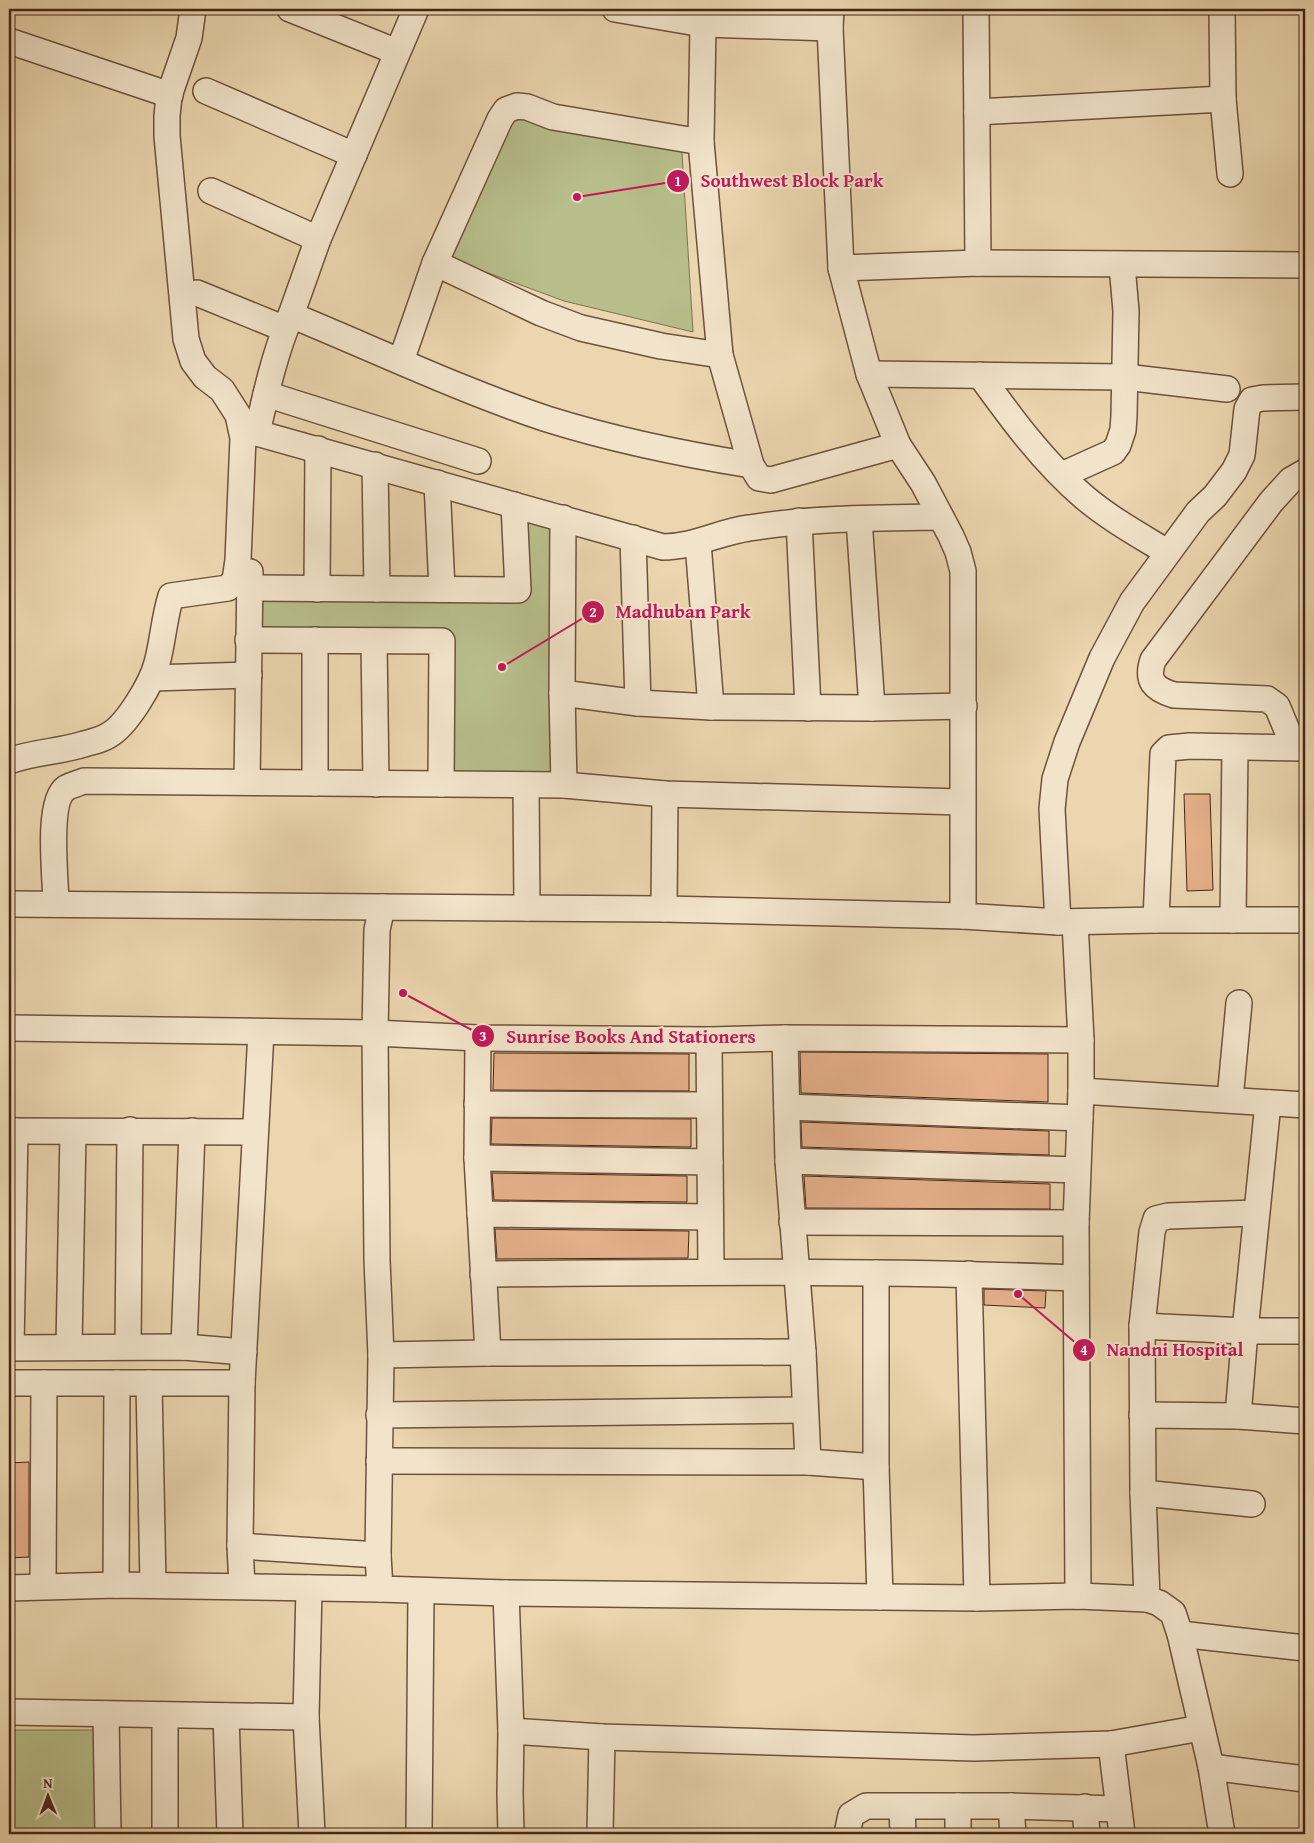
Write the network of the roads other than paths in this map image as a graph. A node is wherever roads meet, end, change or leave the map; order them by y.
1 (193, 9) edge
2 (290, 9) edge
3 (416, 9) edge
4 (615, 9) edge
5 (976, 9) edge
6 (1222, 9) edge
7 (831, 18) edge
8 (703, 24) junction
9 (9, 41) edge
10 (397, 52) junction
11 (206, 91) dead end
12 (170, 95) junction
13 (1223, 99) junction
14 (977, 112) junction
15 (701, 142) junction
16 (354, 155) junction
17 (1230, 174) dead end
18 (211, 191) dead end
19 (318, 239) junction
20 (435, 263) junction
21 (978, 264) junction
22 (1122, 265) junction
23 (1305, 265) edge
24 (842, 268) junction
25 (197, 293) dead end
26 (288, 322) junction
27 (720, 356) junction
28 (401, 361) junction
29 (869, 374) junction
30 (980, 375) junction
31 (1125, 377) junction
32 (1226, 388) dead end
33 (266, 394) junction
34 (1305, 397) edge
35 (257, 433) junction
36 (898, 444) junction
37 (318, 449) junction
38 (478, 462) dead end
39 (375, 465) junction
40 (751, 465) junction
41 (1305, 472) edge
42 (1062, 476) junction
43 (437, 483) junction
44 (514, 505) junction
45 (940, 517) junction
46 (563, 518) junction
47 (859, 519) junction
48 (799, 521) junction
49 (633, 538) junction
50 (698, 543) junction
51 (1168, 552) junction
52 (249, 588) junction
53 (317, 588) junction
54 (377, 589) junction
55 (442, 590) junction
56 (248, 640) junction
57 (315, 640) junction
58 (374, 641) junction
59 (249, 675) junction
60 (152, 678) junction
61 (562, 693) junction
62 (638, 703) junction
63 (964, 706) junction
64 (710, 707) junction
65 (808, 708) junction
66 (872, 708) junction
67 (1235, 747) junction
68 (1300, 748) edge
69 (9, 760) edge
70 (247, 782) junction
71 (315, 783) junction
72 (376, 784) junction
73 (441, 784) junction
74 (526, 785) junction
75 (564, 785) junction
76 (665, 794) junction
77 (962, 802) junction
78 (9, 904) edge
79 (56, 904) junction
80 (382, 907) junction
81 (527, 908) junction
82 (664, 909) junction
83 (963, 916) junction
84 (1156, 920) junction
85 (1233, 920) junction
86 (1305, 920) edge
87 (1067, 922) junction
88 (1239, 1003) dead end
89 (9, 1028) edge
90 (261, 1032) junction
91 (375, 1033) junction
92 (478, 1038) junction
93 (786, 1038) junction
94 (708, 1040) junction
95 (1081, 1040) junction
96 (1081, 1091) junction
97 (1230, 1099) junction
98 (1268, 1103) junction
99 (477, 1104) junction
100 (708, 1105) junction
101 (1305, 1105) edge
102 (787, 1107) junction
103 (1080, 1118) junction
104 (130, 1130) junction
105 (12, 1131) edge
106 (192, 1131) junction
107 (73, 1132) junction
108 (255, 1132) junction
109 (477, 1158) junction
110 (788, 1161) junction
111 (710, 1162) junction
112 (1077, 1170) junction
113 (1256, 1213) junction
114 (480, 1214) junction
115 (710, 1218) junction
116 (792, 1222) junction
117 (1076, 1224) junction
118 (797, 1271) junction
119 (711, 1272) junction
120 (876, 1273) junction
121 (482, 1274) junction
122 (969, 1274) junction
123 (1076, 1278) junction
124 (1142, 1326) junction
125 (1245, 1331) junction
126 (1305, 1331) edge
127 (128, 1346) junction
128 (69, 1347) junction
129 (184, 1347) junction
130 (10, 1348) edge
131 (244, 1352) junction
132 (803, 1352) junction
133 (488, 1353) junction
134 (381, 1355) junction
135 (9, 1383) edge
136 (44, 1383) junction
137 (117, 1383) junction
138 (149, 1383) junction
139 (242, 1383) junction
140 (806, 1410) junction
141 (379, 1415) junction
142 (1142, 1415) junction
143 (1238, 1416) junction
144 (1305, 1421) edge
145 (379, 1461) junction
146 (808, 1462) junction
147 (876, 1466) junction
148 (1143, 1493) junction
149 (1252, 1504) dead end
150 (240, 1546) junction
151 (378, 1555) junction
152 (116, 1585) junction
153 (153, 1585) junction
154 (43, 1586) junction
155 (242, 1586) junction
156 (9, 1588) edge
157 (309, 1588) junction
158 (380, 1588) junction
159 (421, 1591) junction
160 (506, 1593) junction
161 (1078, 1596) junction
162 (880, 1597) junction
163 (977, 1598) junction
164 (1147, 1599) junction
165 (1180, 1634) junction
166 (1305, 1648) edge
167 (9, 1712) edge
168 (106, 1714) junction
169 (165, 1715) junction
170 (226, 1716) junction
171 (306, 1717) junction
172 (1201, 1728) junction
173 (511, 1731) junction
174 (602, 1737) junction
175 (1111, 1744) junction
176 (1211, 1767) junction
177 (1305, 1779) edge
178 (958, 1806) junction
179 (1011, 1806) junction
180 (902, 1807) junction
181 (1085, 1807) junction
182 (1118, 1809) junction
183 (108, 1834) edge
184 (165, 1834) edge
185 (230, 1834) edge
186 (312, 1834) edge
187 (419, 1834) edge
188 (511, 1834) edge
189 (600, 1834) edge
190 (847, 1834) edge
191 (903, 1834) edge
192 (958, 1834) edge
193 (1013, 1834) edge
194 (1087, 1834) edge
195 (1122, 1834) edge
196 (1222, 1834) edge

1 - 12 street
2 - 10 street
3 - 10 street
4 - 8 street
5 - 14 street
6 - 13 street
7 - 8 street
7 - 24 street
8 - 15 street
9 - 12 street
10 - 16 street
11 - 16 street
12 - 60 street
13 - 14 street
13 - 17 street
14 - 21 street
15 - 20 street
15 - 27 street
16 - 19 street
18 - 19 street
19 - 26 street
20 - 27 street
20 - 28 street
21 - 22 street
21 - 24 street
22 - 23 street
22 - 31 street
24 - 29 street
25 - 26 street
26 - 28 street
26 - 33 street
27 - 40 street
28 - 40 street
29 - 30 street
29 - 36 street
30 - 31 street
30 - 42 street
31 - 32 street
31 - 42 street
33 - 35 street
33 - 38 street
34 - 51 street
35 - 37 street
35 - 52 street
36 - 40 street
36 - 45 street
37 - 39 street
37 - 53 street
39 - 43 street
39 - 54 street
41 - 68 street
42 - 51 street
43 - 44 street
43 - 55 street
44 - 46 street
44 - 55 street
45 - 47 street
45 - 63 street
46 - 49 street
46 - 61 street
47 - 48 street
47 - 66 street
48 - 50 street
48 - 65 street
49 - 50 street
49 - 62 street
50 - 64 street
51 - 87 street
52 - 53 street
52 - 56 street
53 - 54 street
54 - 55 street
56 - 57 street
56 - 59 street
57 - 58 street
57 - 71 street
58 - 72 street
58 - 73 street
59 - 60 street
59 - 70 street
60 - 69 street
61 - 62 street
61 - 75 street
62 - 64 street
63 - 66 street
63 - 77 street
64 - 65 street
65 - 66 street
67 - 68 street
67 - 84 street
67 - 85 street
70 - 71 street
70 - 79 street
71 - 72 street
72 - 73 street
73 - 74 street
74 - 75 street
74 - 81 street
75 - 76 street
76 - 77 street
76 - 82 street
77 - 83 street
78 - 79 street
79 - 80 street
80 - 81 street
80 - 91 street
81 - 82 street
82 - 83 street
83 - 87 street
84 - 85 street
84 - 87 street
85 - 86 street
87 - 95 street
88 - 97 street
89 - 90 street
90 - 91 street
90 - 108 street
91 - 92 street
91 - 134 street
92 - 94 street
92 - 99 street
93 - 94 street
93 - 95 street
93 - 102 street
94 - 100 street
95 - 96 street
96 - 97 street
96 - 103 street
97 - 98 street
98 - 101 street
98 - 113 street
99 - 100 street
99 - 109 street
100 - 111 street
102 - 103 street
102 - 110 street
103 - 112 street
104 - 106 street
104 - 107 street
104 - 127 street
105 - 107 street
105 - 130 street
106 - 108 street
106 - 129 street
107 - 128 street
108 - 131 street
109 - 111 street
109 - 114 street
110 - 112 street
110 - 116 street
111 - 115 street
112 - 117 street
113 - 124 street
113 - 125 street
114 - 115 street
114 - 121 street
115 - 119 street
116 - 117 street
116 - 118 street
117 - 123 street
118 - 119 street
118 - 120 street
118 - 132 street
119 - 121 street
120 - 122 street
120 - 147 street
121 - 133 street
122 - 123 street
122 - 163 street
123 - 161 street
124 - 125 street
124 - 142 street
125 - 126 street
125 - 143 street
127 - 128 street
127 - 129 street
128 - 130 street
129 - 131 street
131 - 139 street
132 - 133 street
132 - 140 street
133 - 134 street
134 - 141 street
135 - 136 street
136 - 137 street
136 - 154 street
137 - 138 street
137 - 152 street
138 - 139 street
138 - 153 street
139 - 150 street
140 - 141 street
140 - 146 street
141 - 145 street
142 - 143 street
142 - 148 street
143 - 144 street
145 - 146 street
145 - 151 street
146 - 147 street
147 - 162 street
148 - 149 street
148 - 164 street
150 - 151 street
150 - 155 street
151 - 158 street
152 - 153 street
152 - 154 street
153 - 155 street
154 - 156 street
155 - 157 street
157 - 158 street
157 - 171 street
158 - 159 street
159 - 160 street
159 - 187 street
160 - 162 street
160 - 173 street
161 - 163 street
161 - 164 street
162 - 163 street
164 - 165 street
165 - 166 street
165 - 172 street
167 - 168 street
168 - 169 street
168 - 183 street
169 - 170 street
169 - 184 street
170 - 171 street
170 - 185 street
171 - 186 street
172 - 175 street
172 - 176 street
173 - 174 street
173 - 188 street
174 - 175 street
174 - 189 street
175 - 182 street
176 - 177 street
176 - 196 street
178 - 179 street
178 - 180 street
178 - 192 street
179 - 181 street
179 - 193 street
180 - 190 street
180 - 191 street
181 - 182 street
181 - 194 street
182 - 195 street

